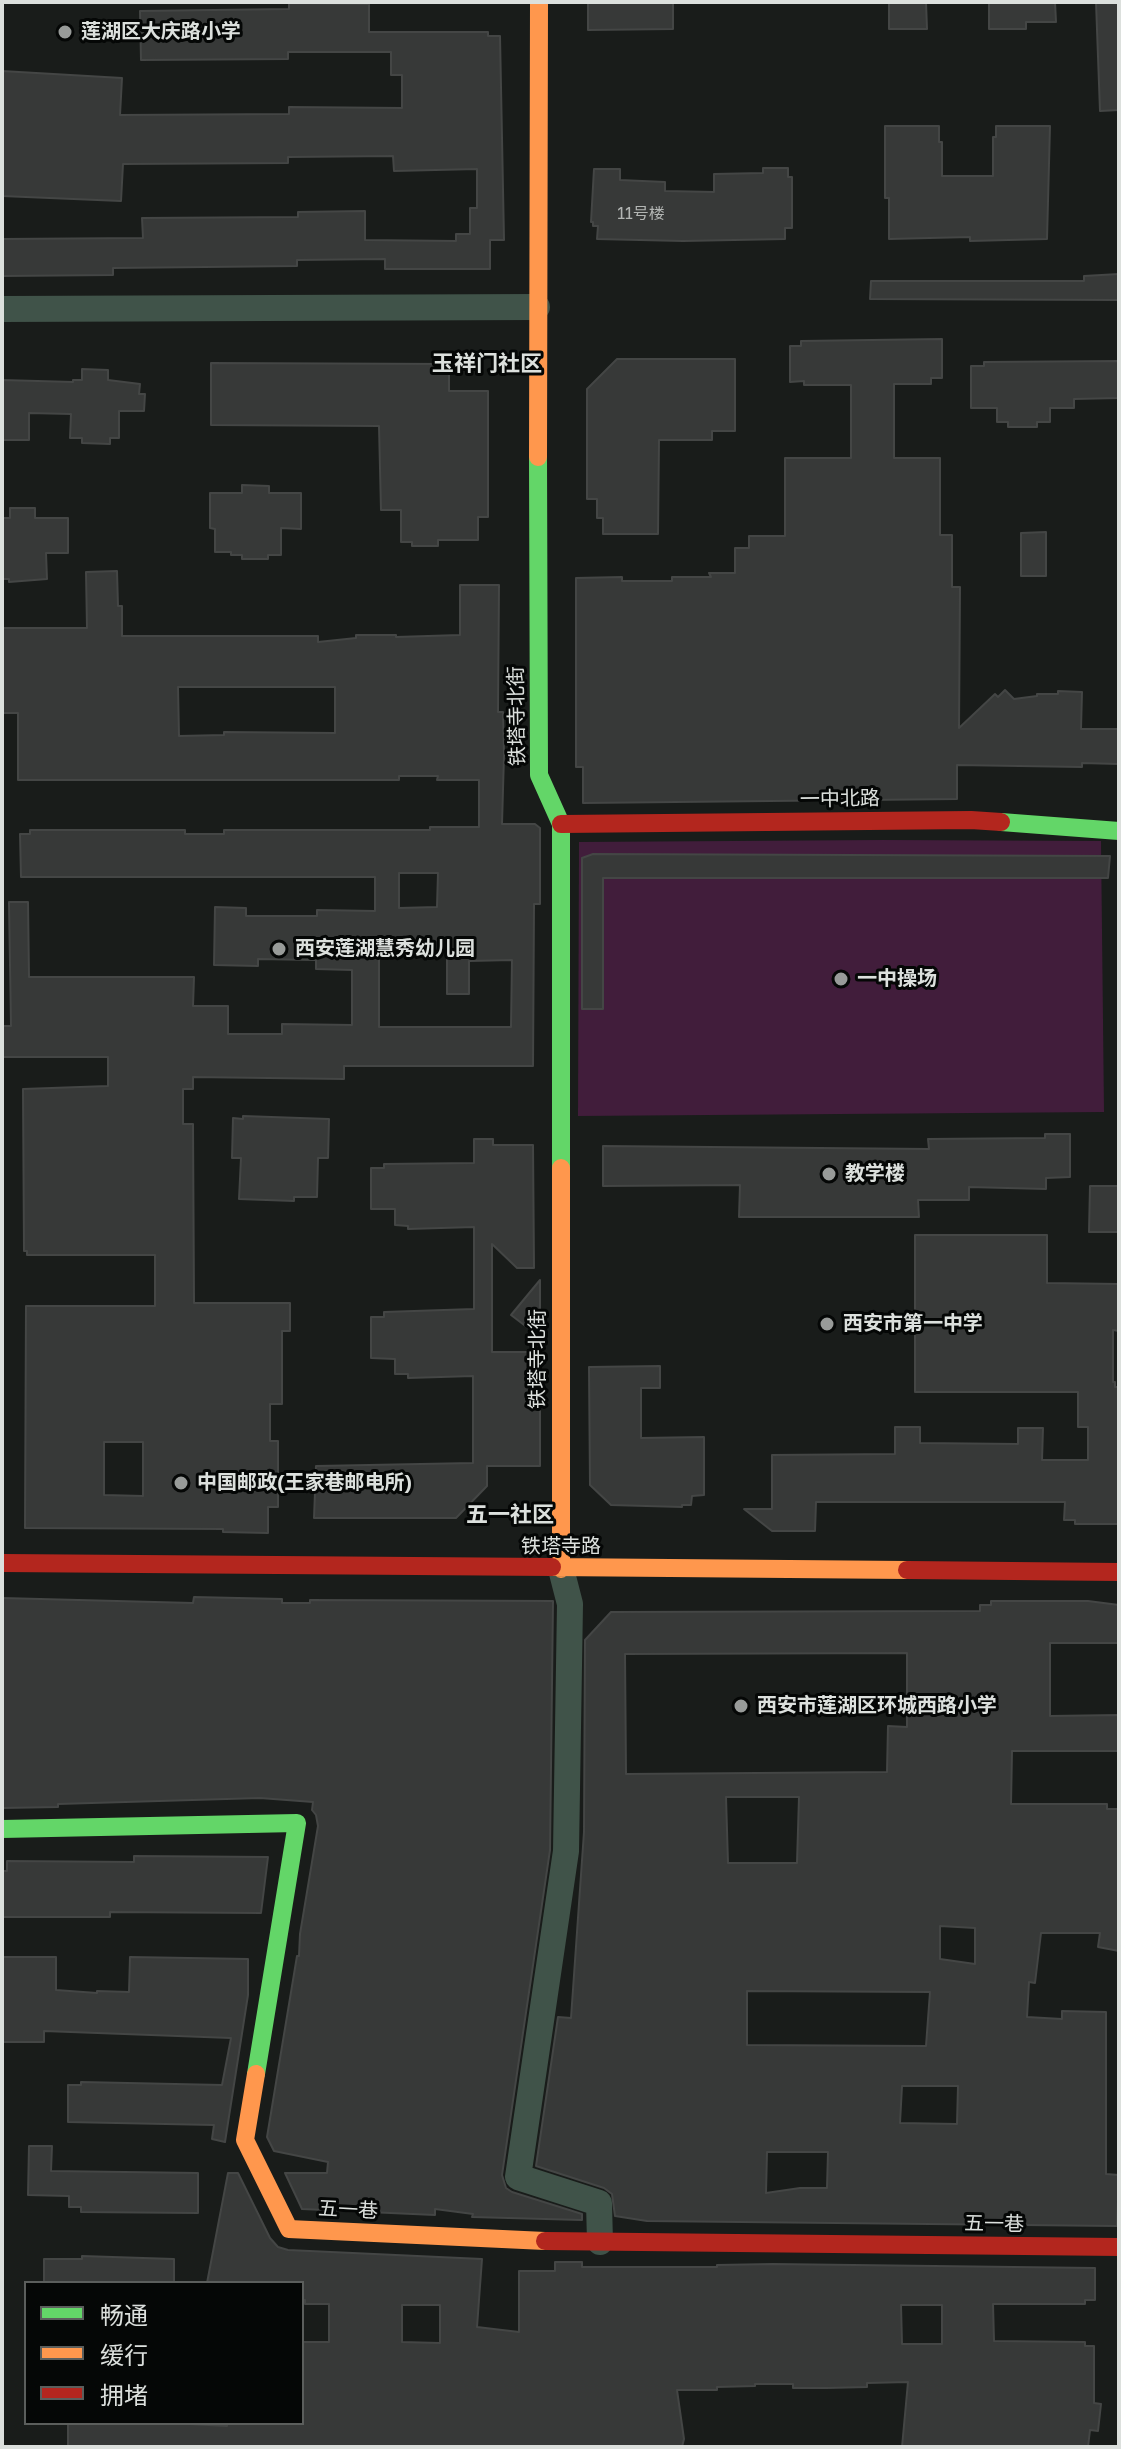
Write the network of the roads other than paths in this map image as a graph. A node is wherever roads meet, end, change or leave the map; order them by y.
1 (539, 2) edge
2 (537, 307) junction
3 (2, 309) edge
4 (561, 824) junction
5 (1119, 831) edge
6 (2, 1563) edge
7 (561, 1569) junction
8 (1119, 1572) edge
9 (2, 1829) edge
10 (600, 2242) junction
11 (1119, 2247) edge

1 - 2 street, 铁塔寺北街
2 - 3 street
2 - 4 street, 铁塔寺北街
4 - 5 street, 一中北路
4 - 7 street, 铁塔寺北街
6 - 7 street, 铁塔寺路
7 - 8 street, 铁塔寺路
7 - 10 street
9 - 10 street, 五一巷
10 - 11 street, 五一巷

